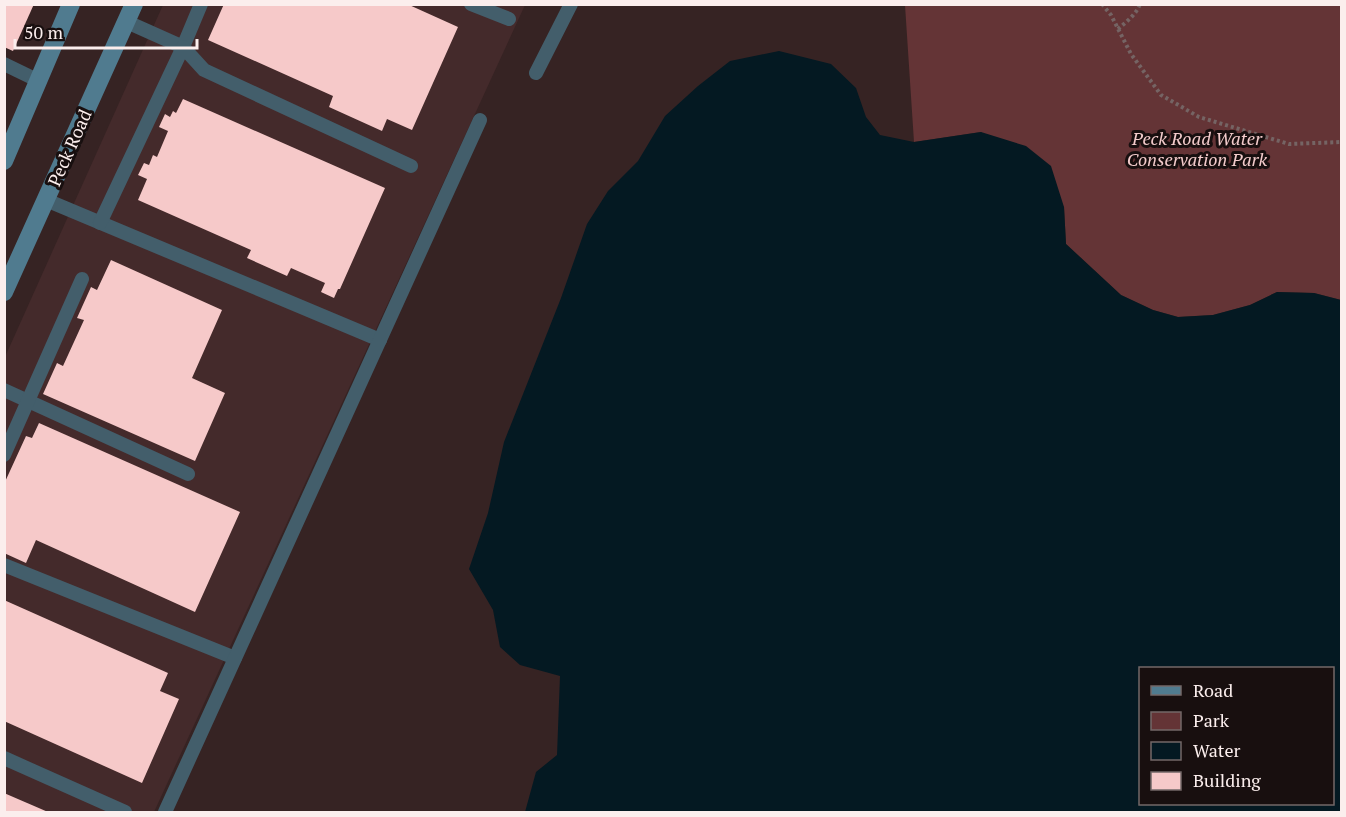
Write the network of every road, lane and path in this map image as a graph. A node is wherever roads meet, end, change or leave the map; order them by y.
1 (72, 4) edge
2 (134, 4) edge
3 (201, 4) edge
4 (471, 4) edge
5 (571, 4) edge
6 (1102, 4) edge
7 (1140, 4) edge
8 (508, 19) dead end
9 (127, 22) junction
10 (1118, 29) junction
11 (183, 47) junction
12 (4, 64) edge
13 (536, 74) dead end
14 (39, 81) junction
15 (480, 120) dead end
16 (1341, 142) edge
17 (4, 161) edge
18 (411, 166) dead end
19 (46, 200) junction
20 (100, 223) junction
21 (82, 279) dead end
22 (4, 292) edge
23 (380, 340) junction
24 (4, 390) edge
25 (28, 400) junction
26 (4, 455) edge
27 (188, 474) dead end
28 (4, 565) edge
29 (235, 658) junction
30 (4, 758) edge
31 (125, 813) edge
32 (165, 813) edge

1 - 14 main road
2 - 9 main road, Peck Road
3 - 11 lane
4 - 8 lane
5 - 13 lane
6 - 10 path
7 - 10 path
9 - 11 lane
9 - 19 main road, Peck Road
10 - 16 path
11 - 18 lane
11 - 20 lane
12 - 14 lane
14 - 17 main road
15 - 23 lane
19 - 20 lane
19 - 22 main road, Peck Road
20 - 23 lane
21 - 25 lane
23 - 29 lane
24 - 25 lane
25 - 26 lane
25 - 27 lane
28 - 29 lane
29 - 32 lane
30 - 31 lane

